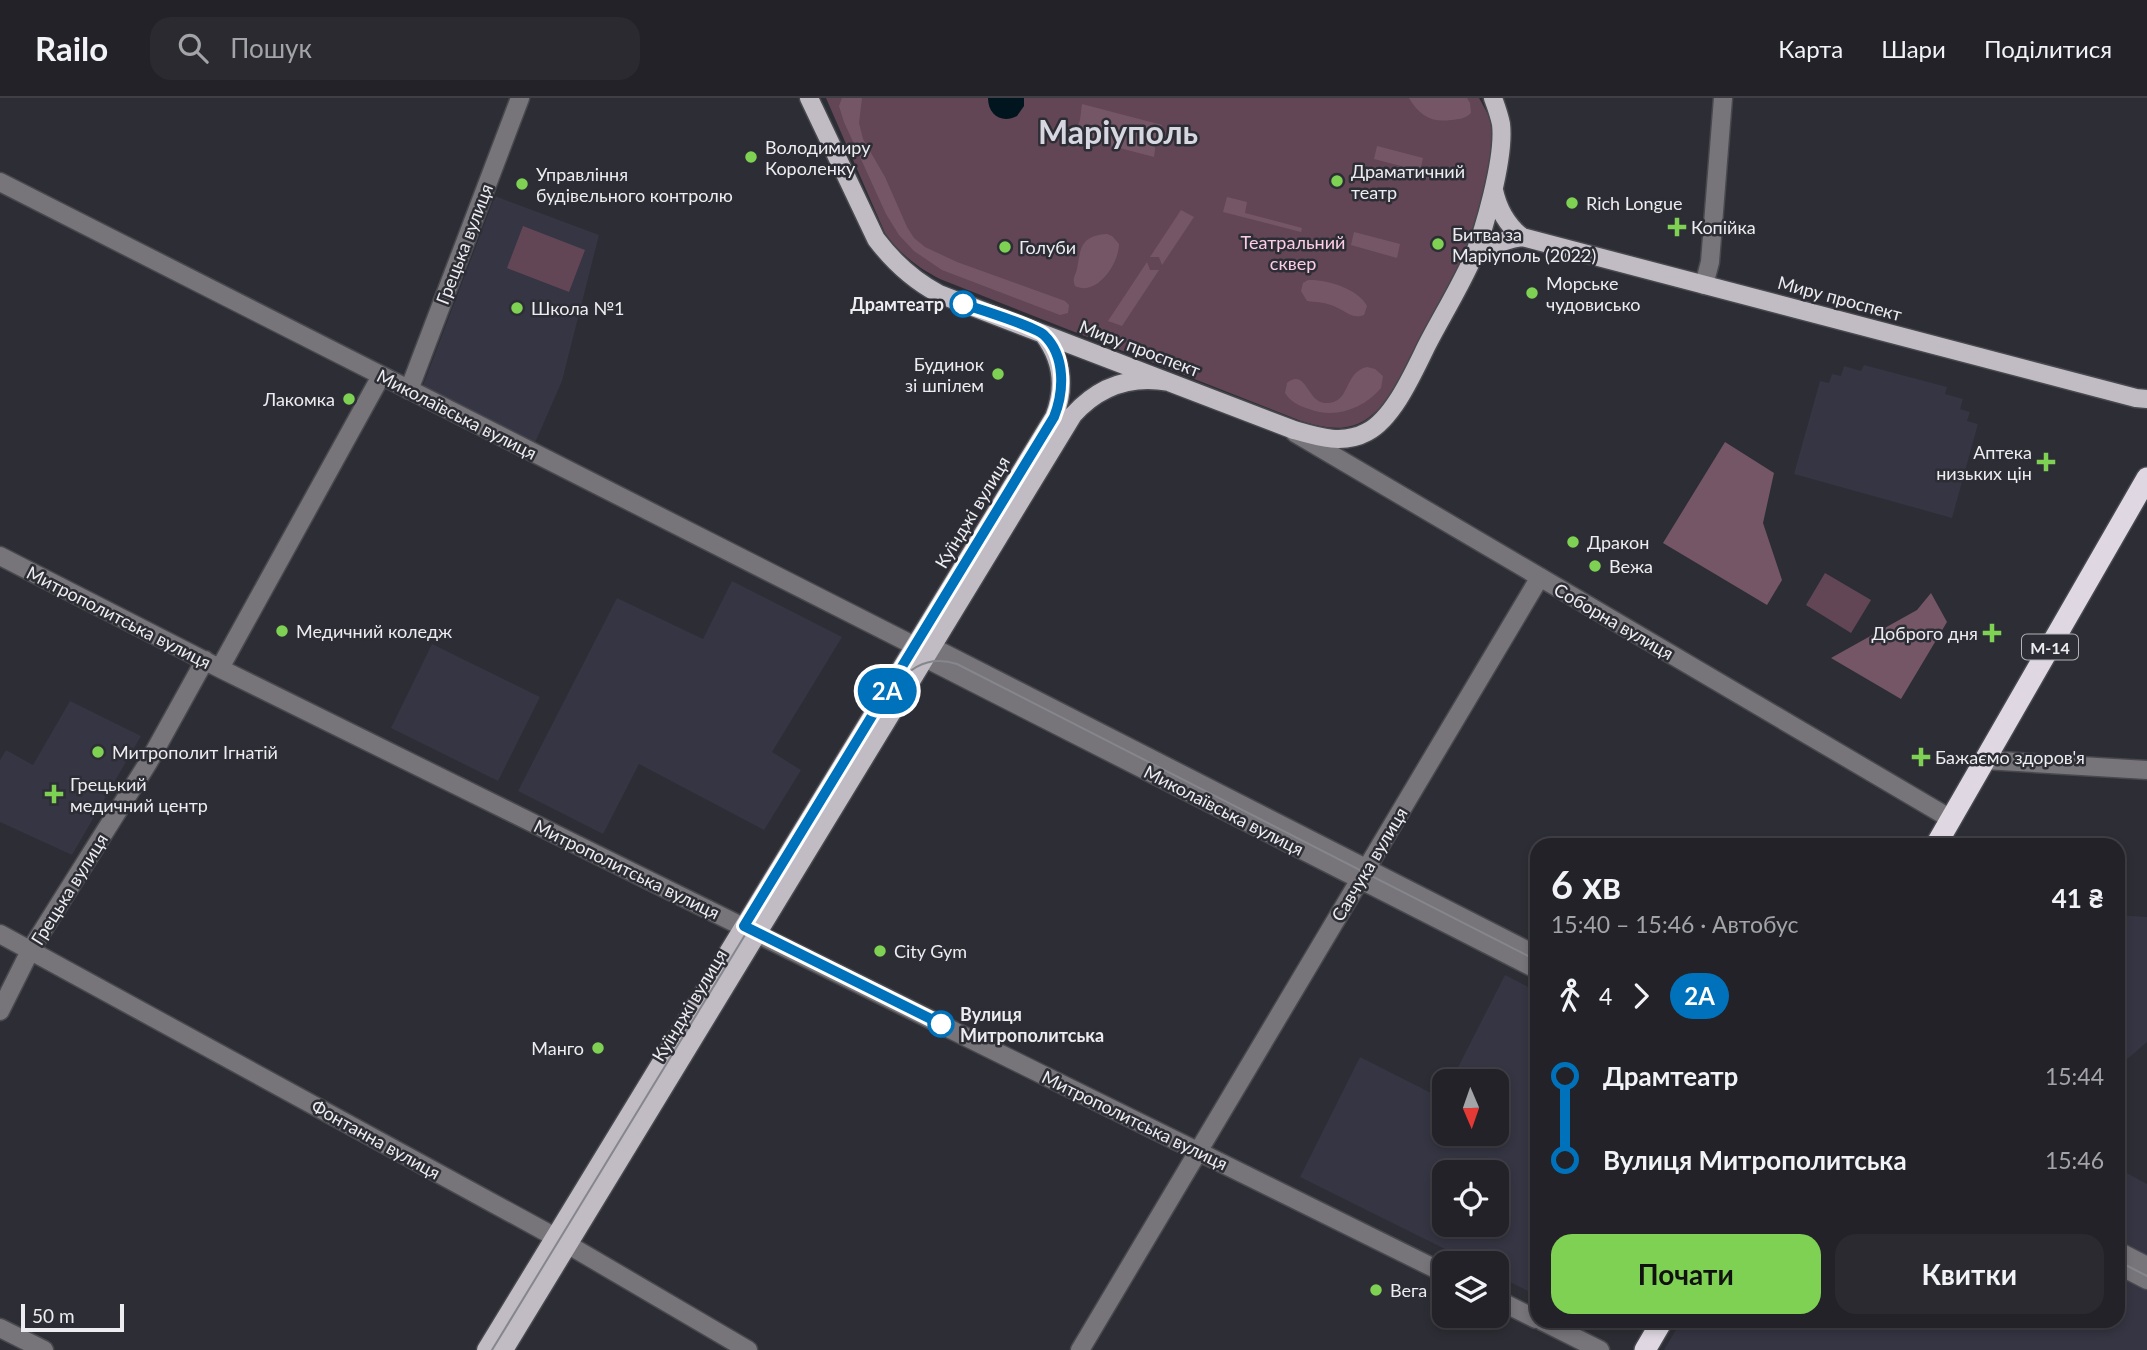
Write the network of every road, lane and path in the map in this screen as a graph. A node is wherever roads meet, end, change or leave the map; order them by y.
1 (520, 98) edge
2 (809, 98) edge
3 (1493, 98) edge
4 (1723, 98) edge
5 (0, 182) edge
6 (1493, 187) junction
7 (1522, 237) junction
8 (1470, 264) junction
9 (1704, 285) junction
10 (1043, 334) junction
11 (381, 376) junction
12 (1169, 382) junction
13 (409, 390) junction
14 (2147, 399) edge
15 (1277, 423) junction
16 (2147, 478) edge
17 (0, 556) edge
18 (1540, 577) junction
19 (924, 650) junction
20 (212, 664) junction
21 (1985, 760) junction
22 (2147, 770) edge
23 (1951, 819) junction
24 (1940, 838) edge
25 (1363, 874) junction
26 (751, 930) junction
27 (0, 934) edge
28 (31, 949) junction
29 (1530, 952) edge
30 (1530, 966) edge
31 (0, 1011) edge
32 (1198, 1151) junction
33 (561, 1241) junction
34 (2125, 1255) edge
35 (2147, 1266) edge
36 (1432, 1267) edge
37 (2125, 1269) edge
38 (2147, 1280) edge
39 (1509, 1306) edge
40 (1530, 1316) edge
41 (0, 1328) edge
42 (1556, 1328) edge
43 (1658, 1328) edge
44 (44, 1350) edge
45 (486, 1350) edge
46 (504, 1350) edge
47 (748, 1350) edge
48 (1080, 1350) edge
49 (1600, 1350) edge
50 (1645, 1350) edge

1 - 13 street, Грецька вулиця
2 - 10 main road, Миру проспект
3 - 6 main road, Миру проспект
4 - 9 street
5 - 11 street, Миколаївська вулиця
6 - 7 main road
6 - 8 main road, Миру проспект
7 - 8 main road, Миру проспект
7 - 9 main road, Миру проспект
8 - 15 main road, Миру проспект
9 - 14 main road, Миру проспект
10 - 12 main road, Миру проспект
10 - 19 main road, Куїнджі вулиця
11 - 13 street, Миколаївська вулиця
11 - 20 street, Грецька вулиця
12 - 15 main road, Миру проспект
12 - 19 main road, Куїнджі вулиця
13 - 19 street, Миколаївська вулиця
15 - 18 street, Соборна вулиця
16 - 21 highway, М-14
17 - 20 street, Митрополитська вулиця
18 - 23 street, Соборна вулиця
18 - 25 street, Савчука вулиця
19 - 25 street, Миколаївська вулиця
19 - 26 main road, Куїнджі вулиця
20 - 26 street, Митрополитська вулиця
20 - 28 street, Грецька вулиця
21 - 22 street
21 - 23 highway, М-14
23 - 24 highway, М-14
25 - 29 street, Миколаївська вулиця
25 - 30 street, Миколаївська вулиця
25 - 32 street, Савчука вулиця
26 - 32 street, Митрополитська вулиця
26 - 33 main road, Куїнджі вулиця
27 - 28 street, Фонтанна вулиця
28 - 31 street, Грецька вулиця
28 - 33 street, Фонтанна вулиця
32 - 36 street, Митрополитська вулиця
32 - 48 street, Савчука вулиця
33 - 45 main road, Куїнджі вулиця
33 - 46 main road, Куїнджі вулиця
33 - 47 street, Фонтанна вулиця
34 - 35 street
37 - 38 street
39 - 40 street
41 - 44 street
42 - 49 street
43 - 50 highway

